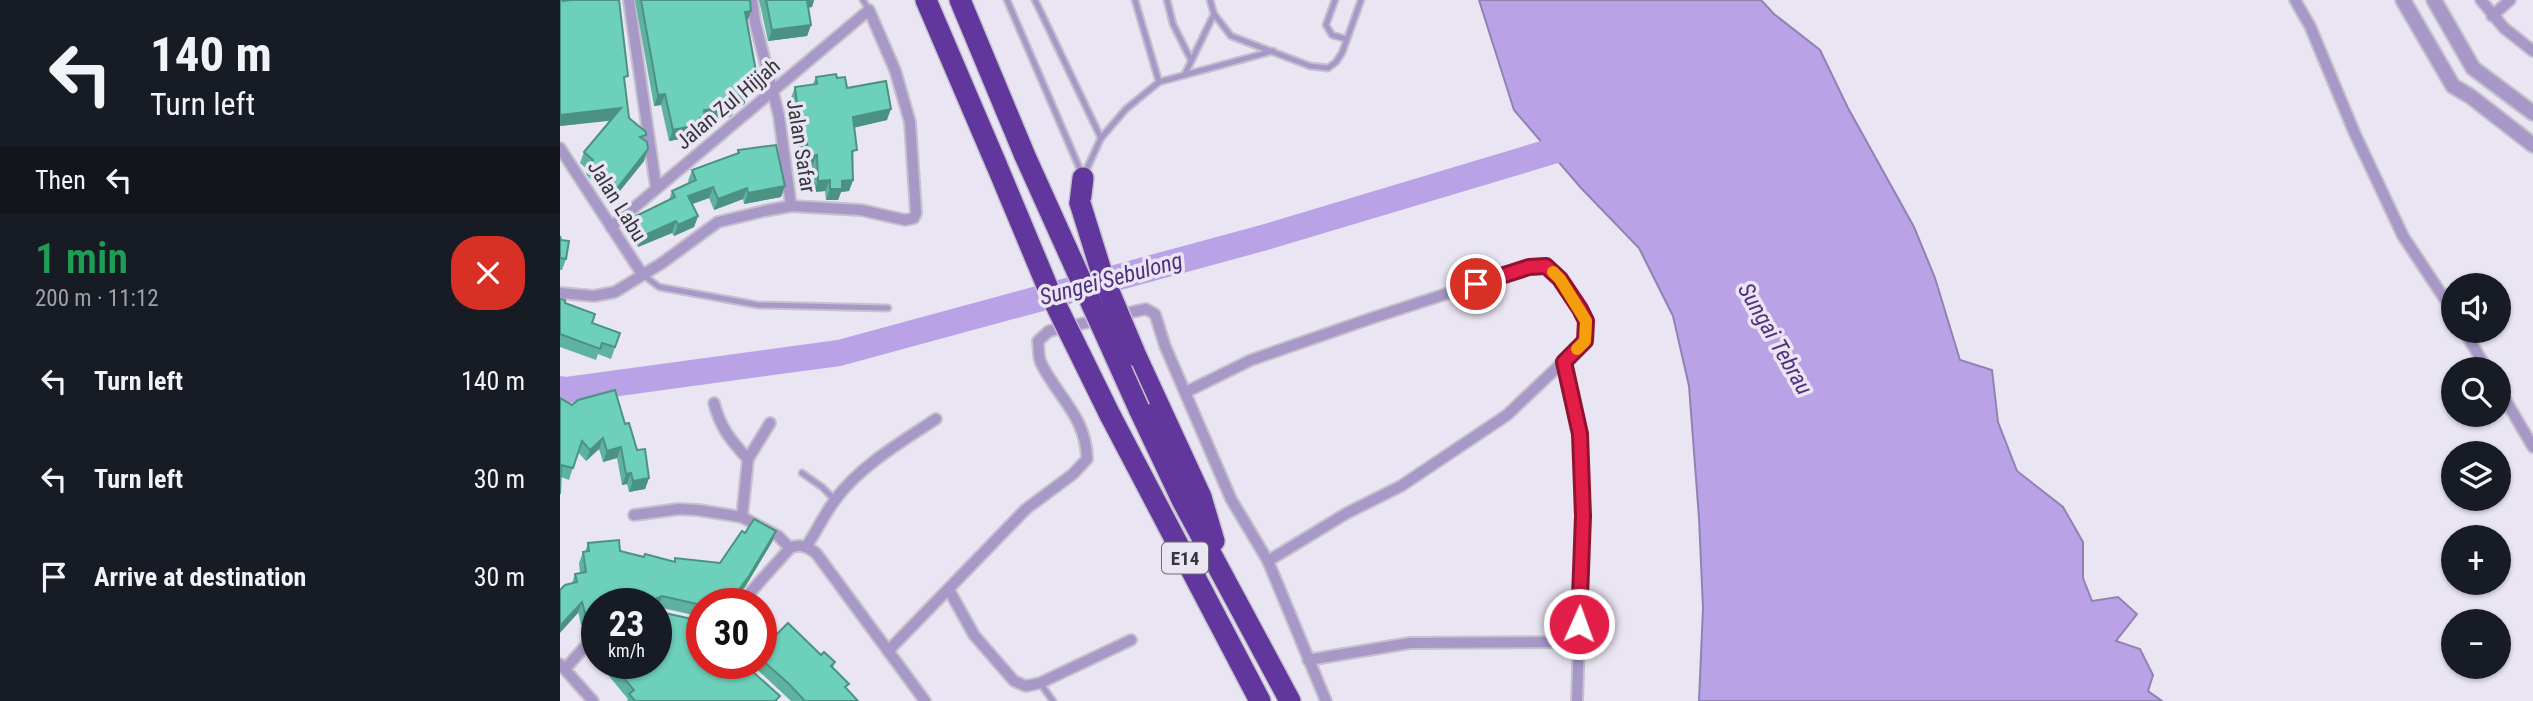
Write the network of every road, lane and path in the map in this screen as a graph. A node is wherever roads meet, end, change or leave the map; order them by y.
1 (629, 0) edge
2 (751, 0) edge
3 (926, 0) edge
4 (960, 0) edge
5 (1007, 0) edge
6 (1035, 0) edge
7 (1135, 0) edge
8 (1167, 0) edge
9 (1210, 0) edge
10 (1335, 0) edge
11 (1361, 0) edge
12 (2295, 0) edge
13 (2403, 0) edge
14 (2434, 0) edge
15 (2481, 0) edge
16 (2510, 0) edge
17 (866, 5) edge
18 (1214, 14) junction
19 (2492, 16) junction
20 (1346, 39) junction
21 (1273, 51) junction
22 (2533, 51) edge
23 (1191, 60) junction
24 (1185, 74) junction
25 (2482, 74) junction
26 (1158, 82) junction
27 (773, 92) junction
28 (2470, 96) junction
29 (2533, 113) edge
30 (1101, 138) junction
31 (2533, 145) edge
32 (560, 148) edge
33 (1083, 178) junction
34 (656, 187) junction
35 (791, 206) junction
36 (611, 227) junction
37 (642, 274) junction
38 (560, 293) edge
39 (2441, 293) edge
40 (888, 309) dead end
41 (1564, 362) junction
42 (1186, 392) junction
43 (714, 403) dead end
44 (2511, 409) edge
45 (936, 419) dead end
46 (770, 423) dead end
47 (2533, 447) edge
48 (748, 459) junction
49 (802, 473) dead end
50 (835, 500) junction
51 (634, 515) dead end
52 (741, 517) junction
53 (806, 547) junction
54 (790, 548) junction
55 (1268, 561) junction
56 (1228, 584) junction
57 (754, 588) edge
58 (949, 590) junction
59 (1130, 639) dead end
60 (1578, 642) junction
61 (581, 649) edge
62 (888, 651) junction
63 (1308, 660) junction
64 (562, 667) edge
65 (1040, 683) junction
66 (593, 701) edge
67 (926, 701) edge
68 (1053, 701) edge
69 (1260, 701) edge
70 (1290, 701) edge
71 (1326, 701) edge
72 (1577, 701) edge

1 - 34 street
2 - 27 street, Jalan Safar
3 - 69 highway, E14, bridge
4 - 56 highway, E14, bridge
5 - 33 lane
6 - 30 lane
7 - 26 lane
8 - 23 lane
9 - 18 lane
10 - 20 lane
11 - 20 lane
12 - 39 street
13 - 28 street
14 - 25 street
15 - 19 street
16 - 19 street
17 - 27 street, Jalan Zul Hijjah
17 - 35 street
18 - 21 lane
18 - 23 lane
19 - 22 street
20 - 21 lane
21 - 24 lane
23 - 24 lane
24 - 26 lane
25 - 28 street
25 - 29 street
26 - 30 lane
27 - 34 street, Jalan Zul Hijjah
27 - 35 street, Jalan Safar
28 - 31 street
30 - 33 lane
32 - 36 street, Jalan Labu
33 - 56 highway, bridge
34 - 36 street, Jalan Zul Hijjah
35 - 37 street
36 - 37 street, Jalan Labu
37 - 38 street
37 - 40 lane
41 - 42 street
41 - 55 street
41 - 60 street
42 - 55 street
42 - 58 street
43 - 48 street
44 - 47 street
45 - 50 street
46 - 48 street
48 - 52 street
49 - 50 lane
50 - 53 street
51 - 52 street
52 - 54 street
53 - 54 street
53 - 62 street
54 - 57 street
55 - 63 street
56 - 70 highway, E14
58 - 62 street
58 - 65 street
59 - 65 street
60 - 63 street
60 - 72 street
61 - 64 street
62 - 67 street
63 - 71 street
64 - 66 street
65 - 68 lane

